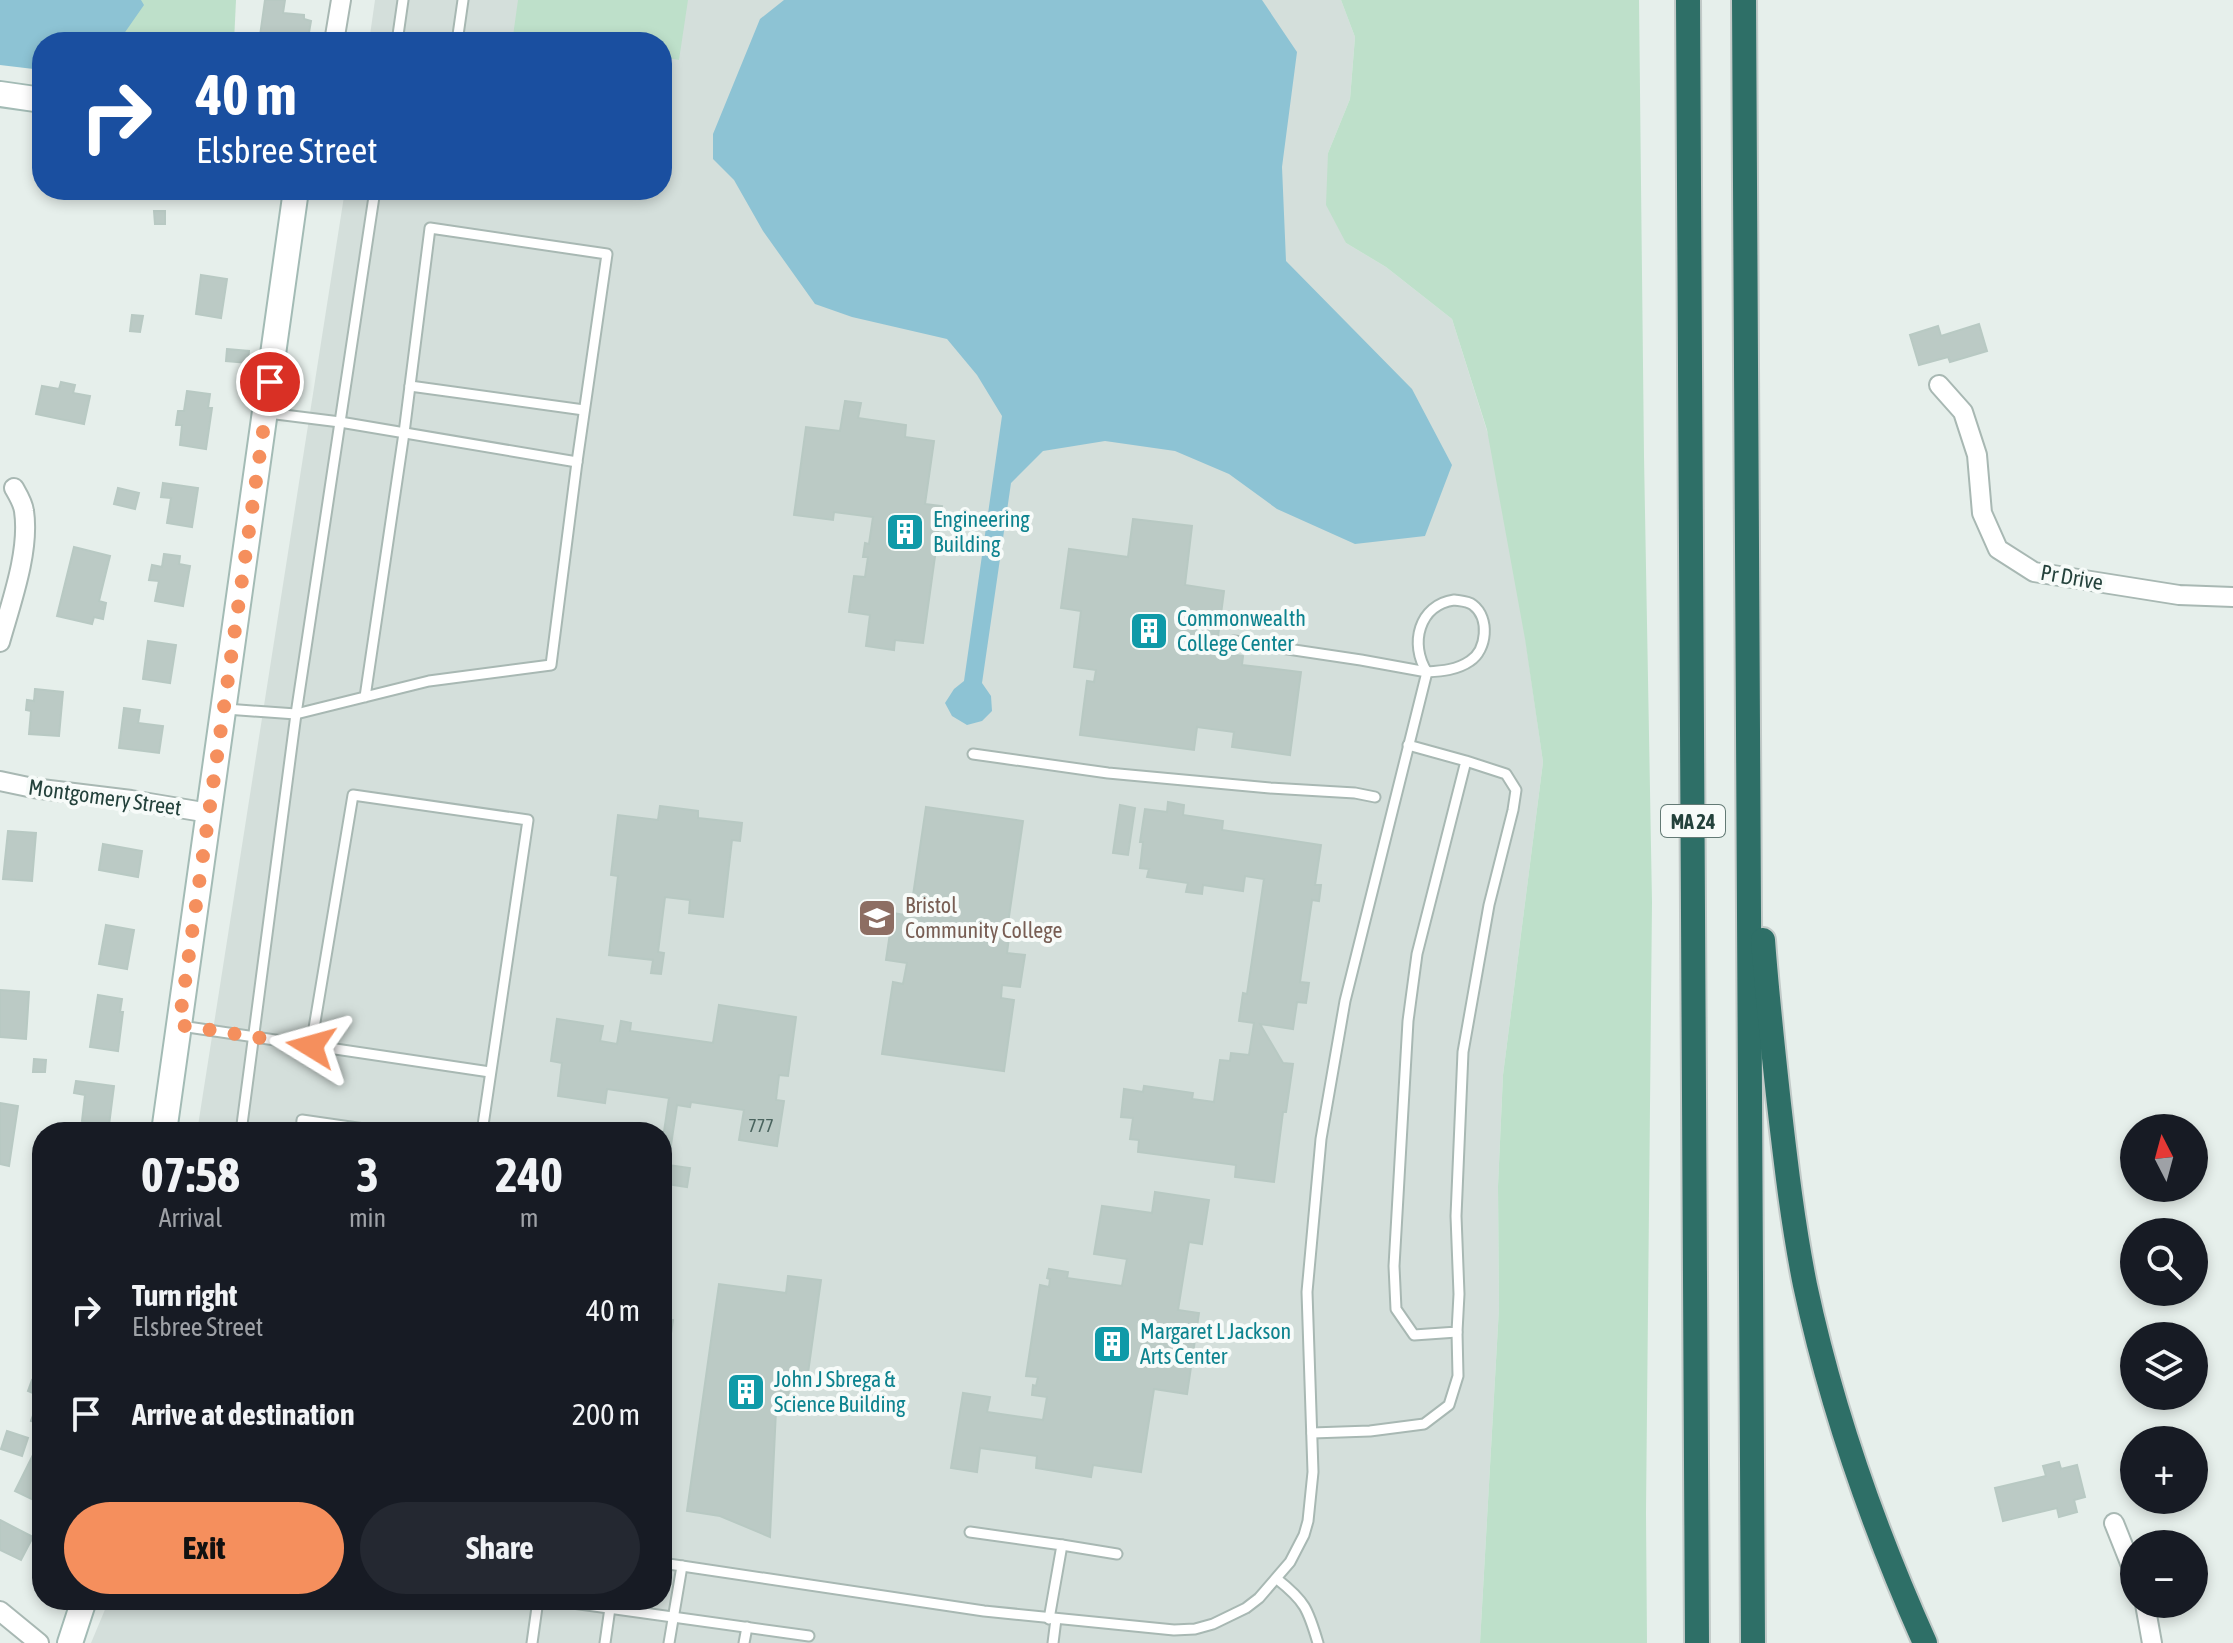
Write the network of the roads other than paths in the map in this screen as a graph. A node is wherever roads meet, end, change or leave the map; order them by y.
1 (341, 0) edge
2 (403, 0) edge
3 (463, 0) edge
4 (1688, 0) edge
5 (1744, 0) edge
6 (336, 32) edge
7 (398, 32) edge
8 (458, 32) edge
9 (0, 94) edge
10 (32, 99) edge
11 (295, 200) edge
12 (373, 200) edge
13 (1939, 385) dead end
14 (410, 386) junction
15 (584, 410) junction
16 (266, 413) junction
17 (340, 422) junction
18 (404, 433) junction
19 (577, 462) junction
20 (14, 488) dead end
21 (2233, 597) edge
22 (1234, 641) dead end
23 (0, 642) edge
24 (1427, 672) junction
25 (365, 697) junction
26 (224, 709) junction
27 (296, 714) junction
28 (1408, 745) junction
29 (1747, 752) junction
30 (973, 754) dead end
31 (1465, 765) junction
32 (0, 781) edge
33 (1375, 797) dead end
34 (209, 813) junction
35 (179, 1025) junction
36 (254, 1038) junction
37 (311, 1046) junction
38 (490, 1072) junction
39 (165, 1122) edge
40 (242, 1122) edge
41 (483, 1122) edge
42 (1457, 1332) junction
43 (1312, 1433) junction
44 (2114, 1523) dead end
45 (970, 1532) dead end
46 (2120, 1538) edge
47 (1062, 1545) junction
48 (1117, 1554) dead end
49 (672, 1564) edge
50 (682, 1566) junction
51 (1277, 1579) junction
52 (81, 1610) edge
53 (537, 1610) edge
54 (610, 1610) edge
55 (624, 1610) edge
56 (0, 1611) edge
57 (673, 1617) junction
58 (2148, 1618) edge
59 (1052, 1619) junction
60 (747, 1627) junction
61 (809, 1636) dead end
62 (39, 1643) edge
63 (70, 1643) edge
64 (532, 1643) edge
65 (605, 1643) edge
66 (669, 1643) edge
67 (744, 1643) edge
68 (1053, 1643) edge
69 (1318, 1643) edge
70 (1697, 1643) edge
71 (1753, 1643) edge
72 (1925, 1643) edge
73 (2152, 1643) edge

1 - 6 street
2 - 7 lane
3 - 8 lane
4 - 70 highway, MA 24
5 - 29 highway, MA 24
9 - 10 street
11 - 16 street
12 - 17 lane
13 - 21 street, Pr Drive
14 - 15 lane
14 - 15 lane
14 - 18 lane
15 - 19 lane
16 - 17 lane
16 - 26 street
17 - 18 lane
17 - 27 lane
18 - 19 lane
18 - 25 lane
19 - 25 lane
20 - 23 street
22 - 24 lane
24 - 24 lane
24 - 28 lane
25 - 27 lane
26 - 27 lane
26 - 34 street
27 - 36 lane
28 - 31 lane
28 - 43 lane
29 - 71 highway, MA 24
29 - 72 highway
30 - 33 lane
31 - 42 lane
31 - 42 lane
32 - 34 street, Montgomery Street
34 - 35 street
35 - 36 lane
35 - 39 street
36 - 37 lane
36 - 40 lane
37 - 38 lane
37 - 38 lane
38 - 41 lane
42 - 43 lane
43 - 51 lane
44 - 46 street
45 - 47 lane
47 - 48 lane
47 - 59 lane
49 - 50 lane
50 - 57 lane
50 - 59 lane
51 - 59 lane
51 - 69 lane
52 - 63 street
53 - 64 lane
54 - 65 lane
55 - 57 lane
56 - 62 street
57 - 60 lane
57 - 66 lane
58 - 73 street
59 - 68 lane
60 - 61 lane
60 - 67 lane

